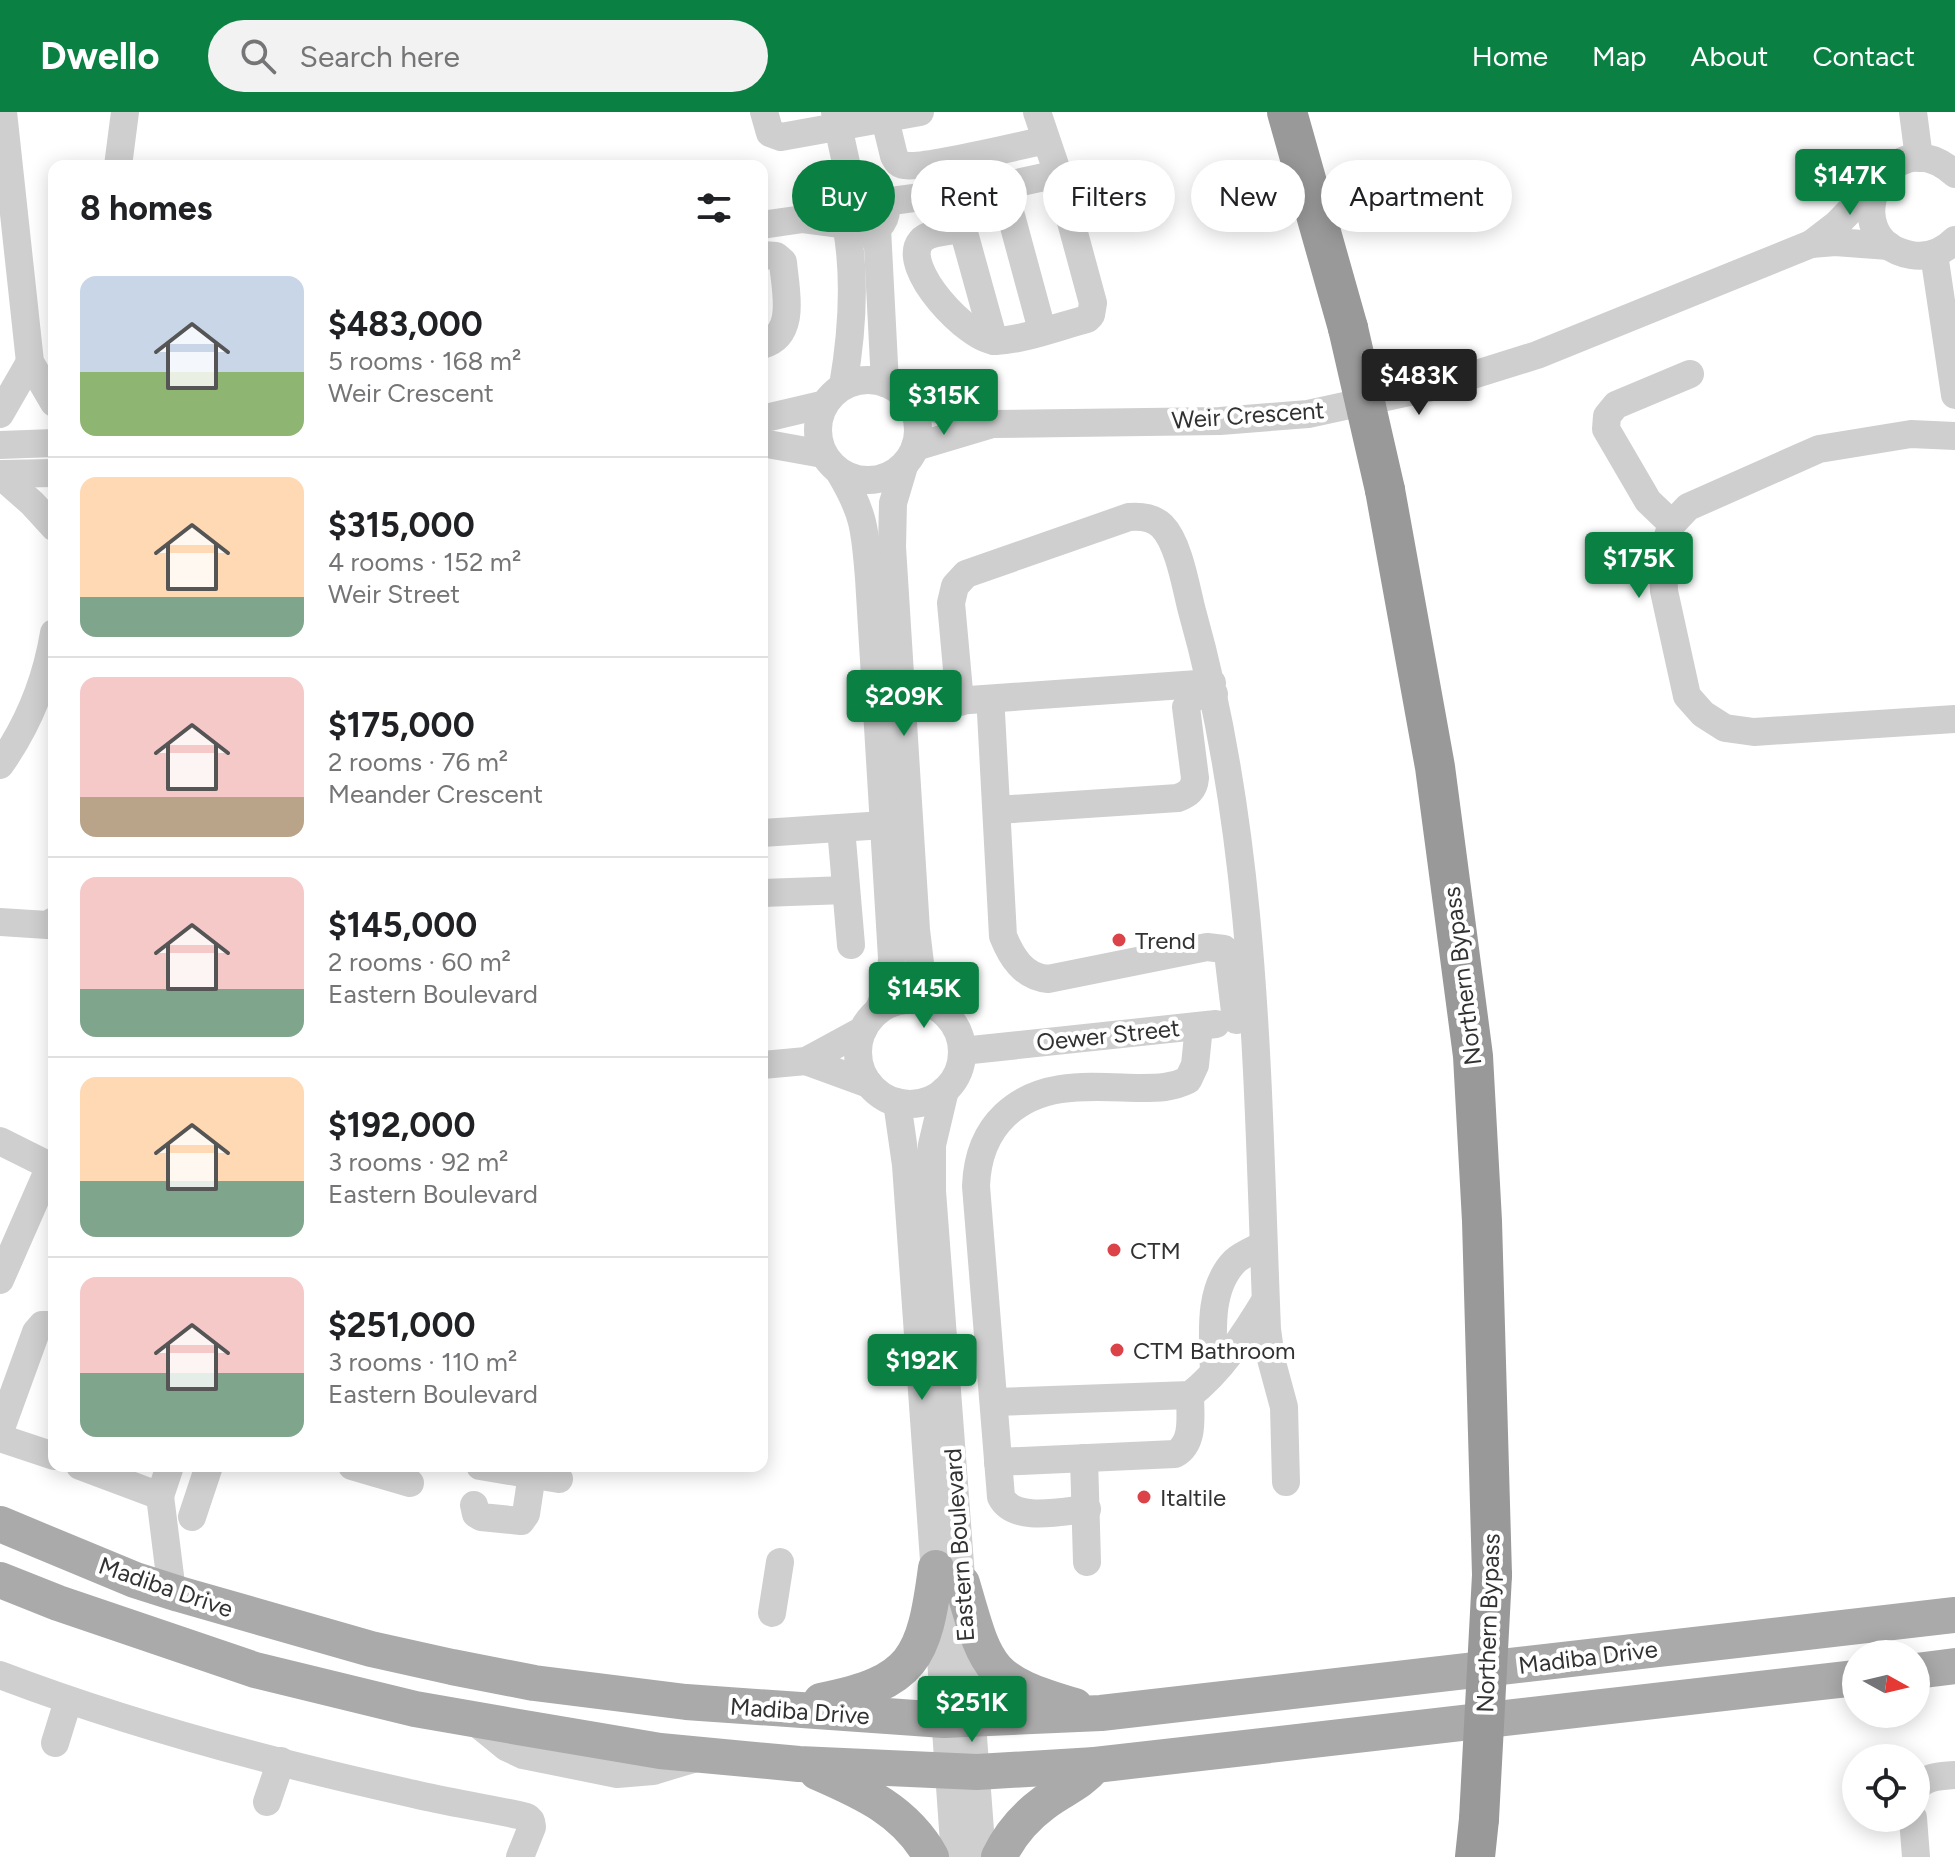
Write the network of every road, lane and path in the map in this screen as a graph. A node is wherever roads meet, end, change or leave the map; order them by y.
1 (3, 112) edge
2 (125, 112) edge
3 (764, 112) edge
4 (920, 112) edge
5 (1037, 112) edge
6 (1287, 112) edge
7 (1913, 112) edge
8 (837, 119) edge
9 (885, 119) junction
10 (798, 123) edge
11 (1046, 140) junction
12 (4, 155) edge
13 (1919, 158) junction
14 (119, 160) edge
15 (840, 160) edge
16 (1053, 160) edge
17 (1955, 174) edge
18 (1876, 184) junction
19 (792, 221) edge
20 (768, 224) edge
21 (846, 232) edge
22 (881, 232) edge
23 (947, 232) edge
24 (963, 232) edge
25 (1015, 232) edge
26 (1074, 232) edge
27 (1811, 244) junction
28 (1889, 246) junction
29 (1945, 247) edge
30 (768, 255) edge
31 (1951, 320) edge
32 (1042, 330) junction
33 (994, 341) junction
34 (768, 343) edge
35 (30, 362) junction
36 (1690, 374) dead end
37 (885, 383) junction
38 (48, 393) edge
39 (834, 395) junction
40 (1955, 395) edge
41 (909, 401) junction
42 (0, 414) edge
43 (768, 417) edge
44 (992, 424) junction
45 (1955, 436) edge
46 (0, 445) edge
47 (768, 445) edge
48 (48, 456) edge
49 (910, 456) junction
50 (48, 459) edge
51 (832, 463) junction
52 (0, 475) edge
53 (48, 520) edge
54 (1672, 524) junction
55 (48, 657) edge
56 (900, 678) junction
57 (1213, 688) junction
58 (960, 702) junction
59 (991, 713) dead end
60 (1955, 719) edge
61 (0, 765) edge
62 (997, 810) junction
63 (884, 825) junction
64 (841, 828) junction
65 (768, 833) edge
66 (846, 890) junction
67 (768, 893) edge
68 (0, 922) edge
69 (48, 924) edge
70 (851, 945) dead end
71 (931, 1004) junction
72 (871, 1020) junction
73 (1245, 1020) junction
74 (1199, 1026) junction
75 (962, 1051) junction
76 (806, 1061) junction
77 (768, 1064) edge
78 (869, 1084) junction
79 (945, 1090) junction
80 (897, 1102) junction
81 (0, 1141) edge
82 (48, 1165) edge
83 (48, 1176) edge
84 (1263, 1245) junction
85 (0, 1280) edge
86 (1265, 1301) junction
87 (48, 1325) edge
88 (1214, 1372) junction
89 (1190, 1395) junction
90 (994, 1402) junction
91 (0, 1431) edge
92 (0, 1438) edge
93 (48, 1454) edge
94 (1084, 1458) junction
95 (998, 1462) junction
96 (96, 1472) edge
97 (168, 1472) edge
98 (207, 1472) edge
99 (372, 1472) edge
100 (519, 1472) edge
101 (1286, 1482) dead end
102 (410, 1483) dead end
103 (160, 1496) junction
104 (474, 1505) dead end
105 (1087, 1509) junction
106 (192, 1517) dead end
107 (0, 1524) edge
108 (780, 1562) dead end
109 (1087, 1562) dead end
110 (949, 1576) junction
111 (0, 1580) edge
112 (172, 1592) junction
113 (0, 1599) edge
114 (58, 1603) junction
115 (772, 1613) dead end
116 (1955, 1615) edge
117 (1955, 1666) edge
118 (1930, 1669) edge
119 (0, 1675) edge
120 (1842, 1680) edge
121 (68, 1701) junction
122 (772, 1709) junction
123 (1101, 1713) junction
124 (958, 1720) junction
125 (55, 1743) dead end
126 (281, 1761) junction
127 (799, 1764) junction
128 (1095, 1765) junction
129 (963, 1772) junction
130 (1955, 1775) edge
131 (1930, 1779) edge
132 (267, 1802) dead end
133 (1914, 1832) edge
134 (1477, 1838) edge
135 (520, 1857) edge
136 (931, 1857) edge
137 (955, 1857) edge
138 (982, 1857) edge
139 (999, 1857) edge
140 (1916, 1857) edge

1 - 12 street
2 - 14 street
3 - 10 street
4 - 9 street
5 - 11 street
6 - 134 highway, Northern Bypass, bridge
7 - 13 street
8 - 9 street
8 - 10 street
8 - 15 street
9 - 11 street
11 - 16 street
12 - 35 street
13 - 17 street
13 - 18 street
18 - 27 street
18 - 28 street
19 - 20 street
21 - 39 street
22 - 37 street
23 - 33 street
24 - 33 street
25 - 32 street
26 - 32 street
27 - 28 street
27 - 44 street, Weir Crescent
28 - 29 street
29 - 31 street
30 - 34 street
31 - 40 street
32 - 33 street
35 - 38 street
35 - 42 street
36 - 54 street
37 - 39 street
37 - 41 street
39 - 43 street
39 - 51 street
41 - 44 street
41 - 49 street
44 - 49 street
45 - 54 street
46 - 48 street
47 - 51 street
49 - 51 street
49 - 56 street
50 - 52 street
51 - 63 street
52 - 53 street
54 - 60 street
55 - 61 street
56 - 58 street
56 - 71 street
57 - 58 street
57 - 58 street
57 - 62 street
57 - 73 street
59 - 62 street
62 - 73 street
63 - 64 street
63 - 72 street
64 - 65 street
64 - 66 street
66 - 67 street
66 - 70 street
68 - 69 street
71 - 72 street
71 - 75 street
72 - 76 street
72 - 78 street
73 - 74 street, Oewer Street
73 - 84 street
74 - 75 street, Oewer Street
74 - 90 street
75 - 79 street, Eastern Boulevard
76 - 77 street
76 - 78 street
78 - 80 street
79 - 80 street
79 - 110 street, Eastern Boulevard
80 - 110 street, Eastern Boulevard
81 - 82 street
83 - 85 street
84 - 86 street
84 - 88 street
86 - 88 street
86 - 101 street
87 - 91 street
88 - 89 street
89 - 90 street
89 - 94 street
90 - 95 street
92 - 93 street
94 - 95 street
94 - 105 street
95 - 105 street
96 - 103 street
97 - 103 street
98 - 106 street
99 - 102 street
100 - 104 street
103 - 112 street
105 - 109 street
107 - 112 main road, Madiba Drive
108 - 115 street
110 - 122 main road
110 - 123 main road
110 - 124 street, Eastern Boulevard
111 - 114 main road
112 - 122 main road, Madiba Drive
113 - 114 street
114 - 127 main road
116 - 123 main road, Madiba Drive
117 - 118 main road
119 - 121 street
120 - 128 main road
121 - 125 street
121 - 126 street
122 - 124 main road, Madiba Drive
123 - 124 main road, Madiba Drive
124 - 129 street, Eastern Boulevard
126 - 132 street
126 - 135 street
127 - 129 main road
127 - 136 main road
128 - 129 main road
128 - 139 main road
129 - 137 street, Eastern Boulevard
129 - 138 street, Eastern Boulevard
130 - 131 street
133 - 140 street

